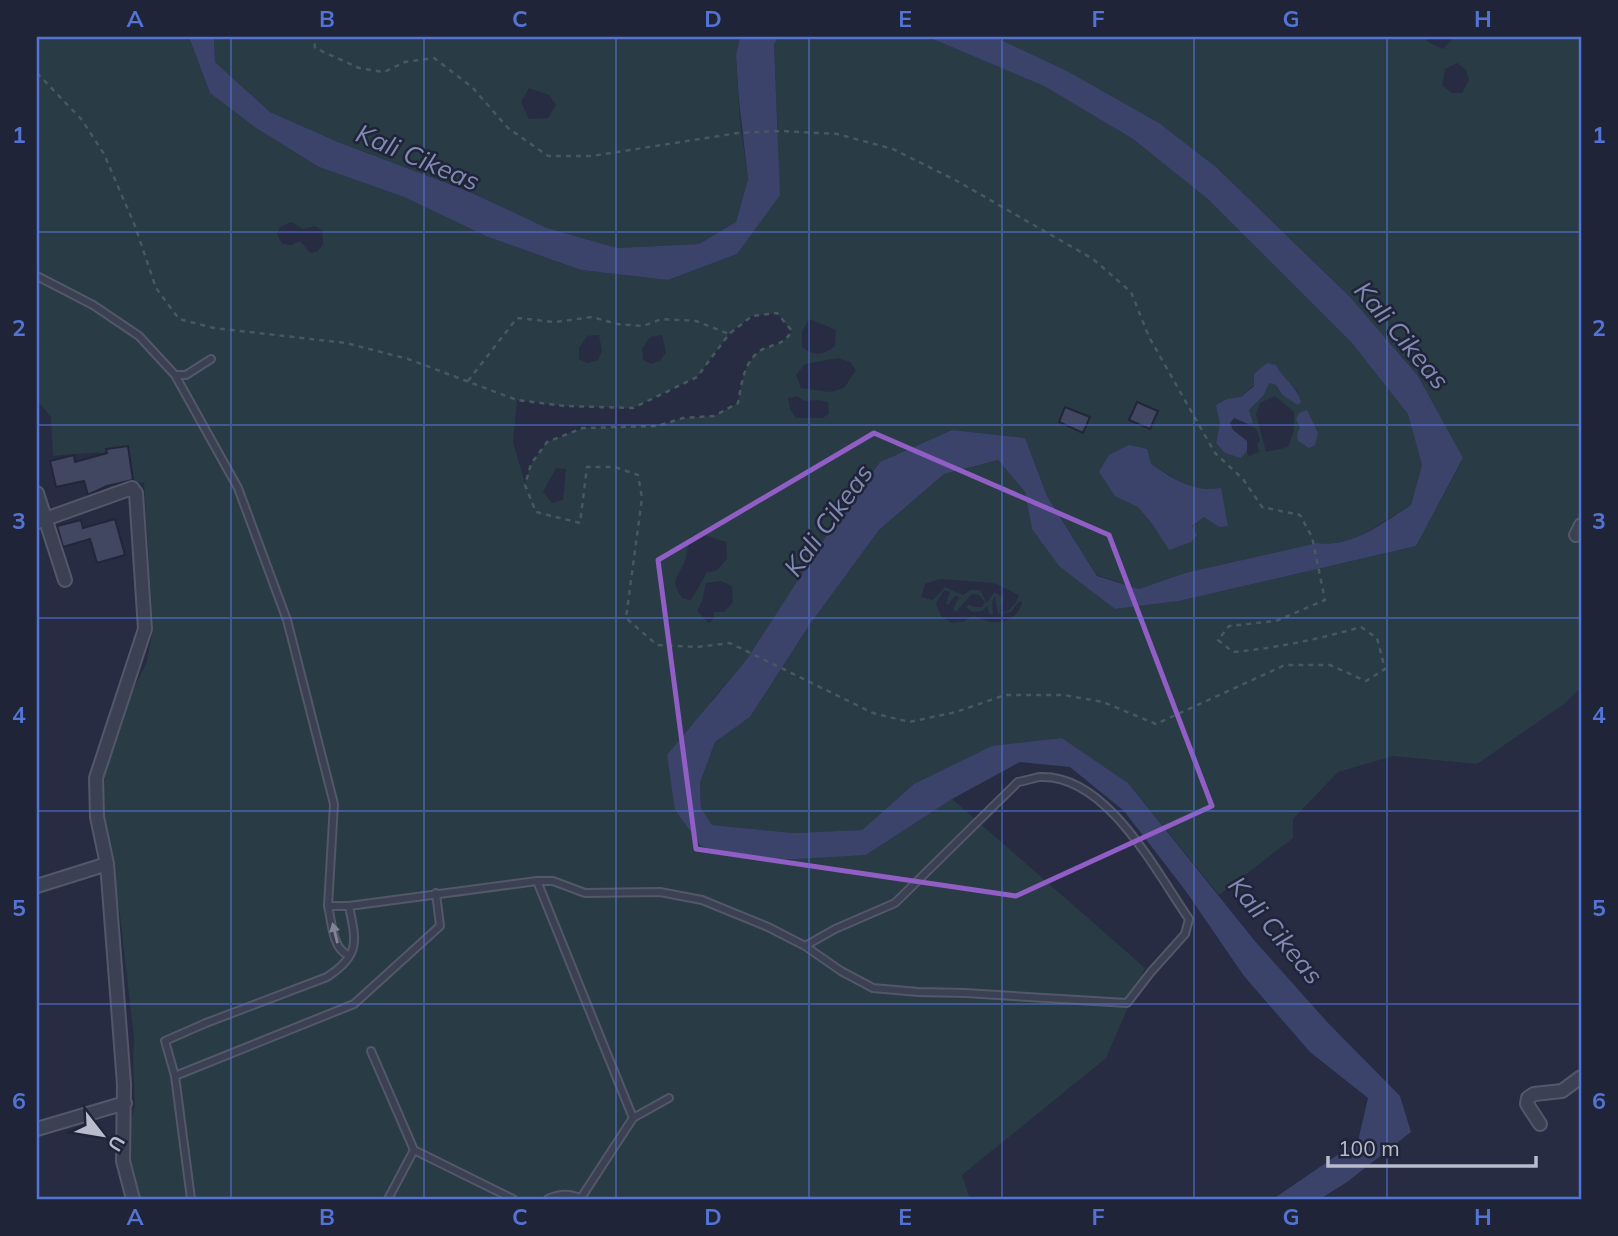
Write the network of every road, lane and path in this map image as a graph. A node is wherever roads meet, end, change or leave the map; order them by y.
1 (314, 37) edge
2 (37, 73) edge
3 (37, 276) edge
4 (729, 334) junction
5 (211, 359) dead end
6 (174, 375) junction
7 (468, 381) junction
8 (37, 493) edge
9 (40, 520) edge
10 (65, 580) dead end
11 (107, 864) junction
12 (537, 881) junction
13 (37, 887) edge
14 (436, 893) junction
15 (349, 905) junction
16 (328, 906) junction
17 (805, 946) junction
18 (348, 955) junction
19 (372, 1051) dead end
20 (175, 1076) junction
21 (1581, 1077) edge
22 (669, 1098) dead end
23 (125, 1103) junction
24 (633, 1118) junction
25 (1540, 1124) dead end
26 (37, 1129) edge
27 (414, 1150) junction
28 (133, 1199) edge
29 (191, 1199) edge
30 (388, 1199) edge
31 (513, 1199) edge
32 (548, 1199) edge
33 (581, 1199) edge

1 - 4 path
2 - 7 path
3 - 6 lane
4 - 7 path
4 - 7 path
5 - 6 lane
6 - 16 lane
8 - 9 street
9 - 10 street
9 - 11 street
11 - 13 street
11 - 23 street
12 - 14 lane
12 - 17 lane
12 - 24 lane
14 - 15 lane
14 - 20 lane
15 - 16 lane
15 - 18 lane
18 -> 16 lane
17 - 17 lane
18 - 20 lane
19 - 27 lane
20 - 29 lane
21 - 25 street
22 - 24 lane
23 - 26 street
23 - 28 street
24 - 33 lane
27 - 30 lane
27 - 31 lane
32 - 33 lane

